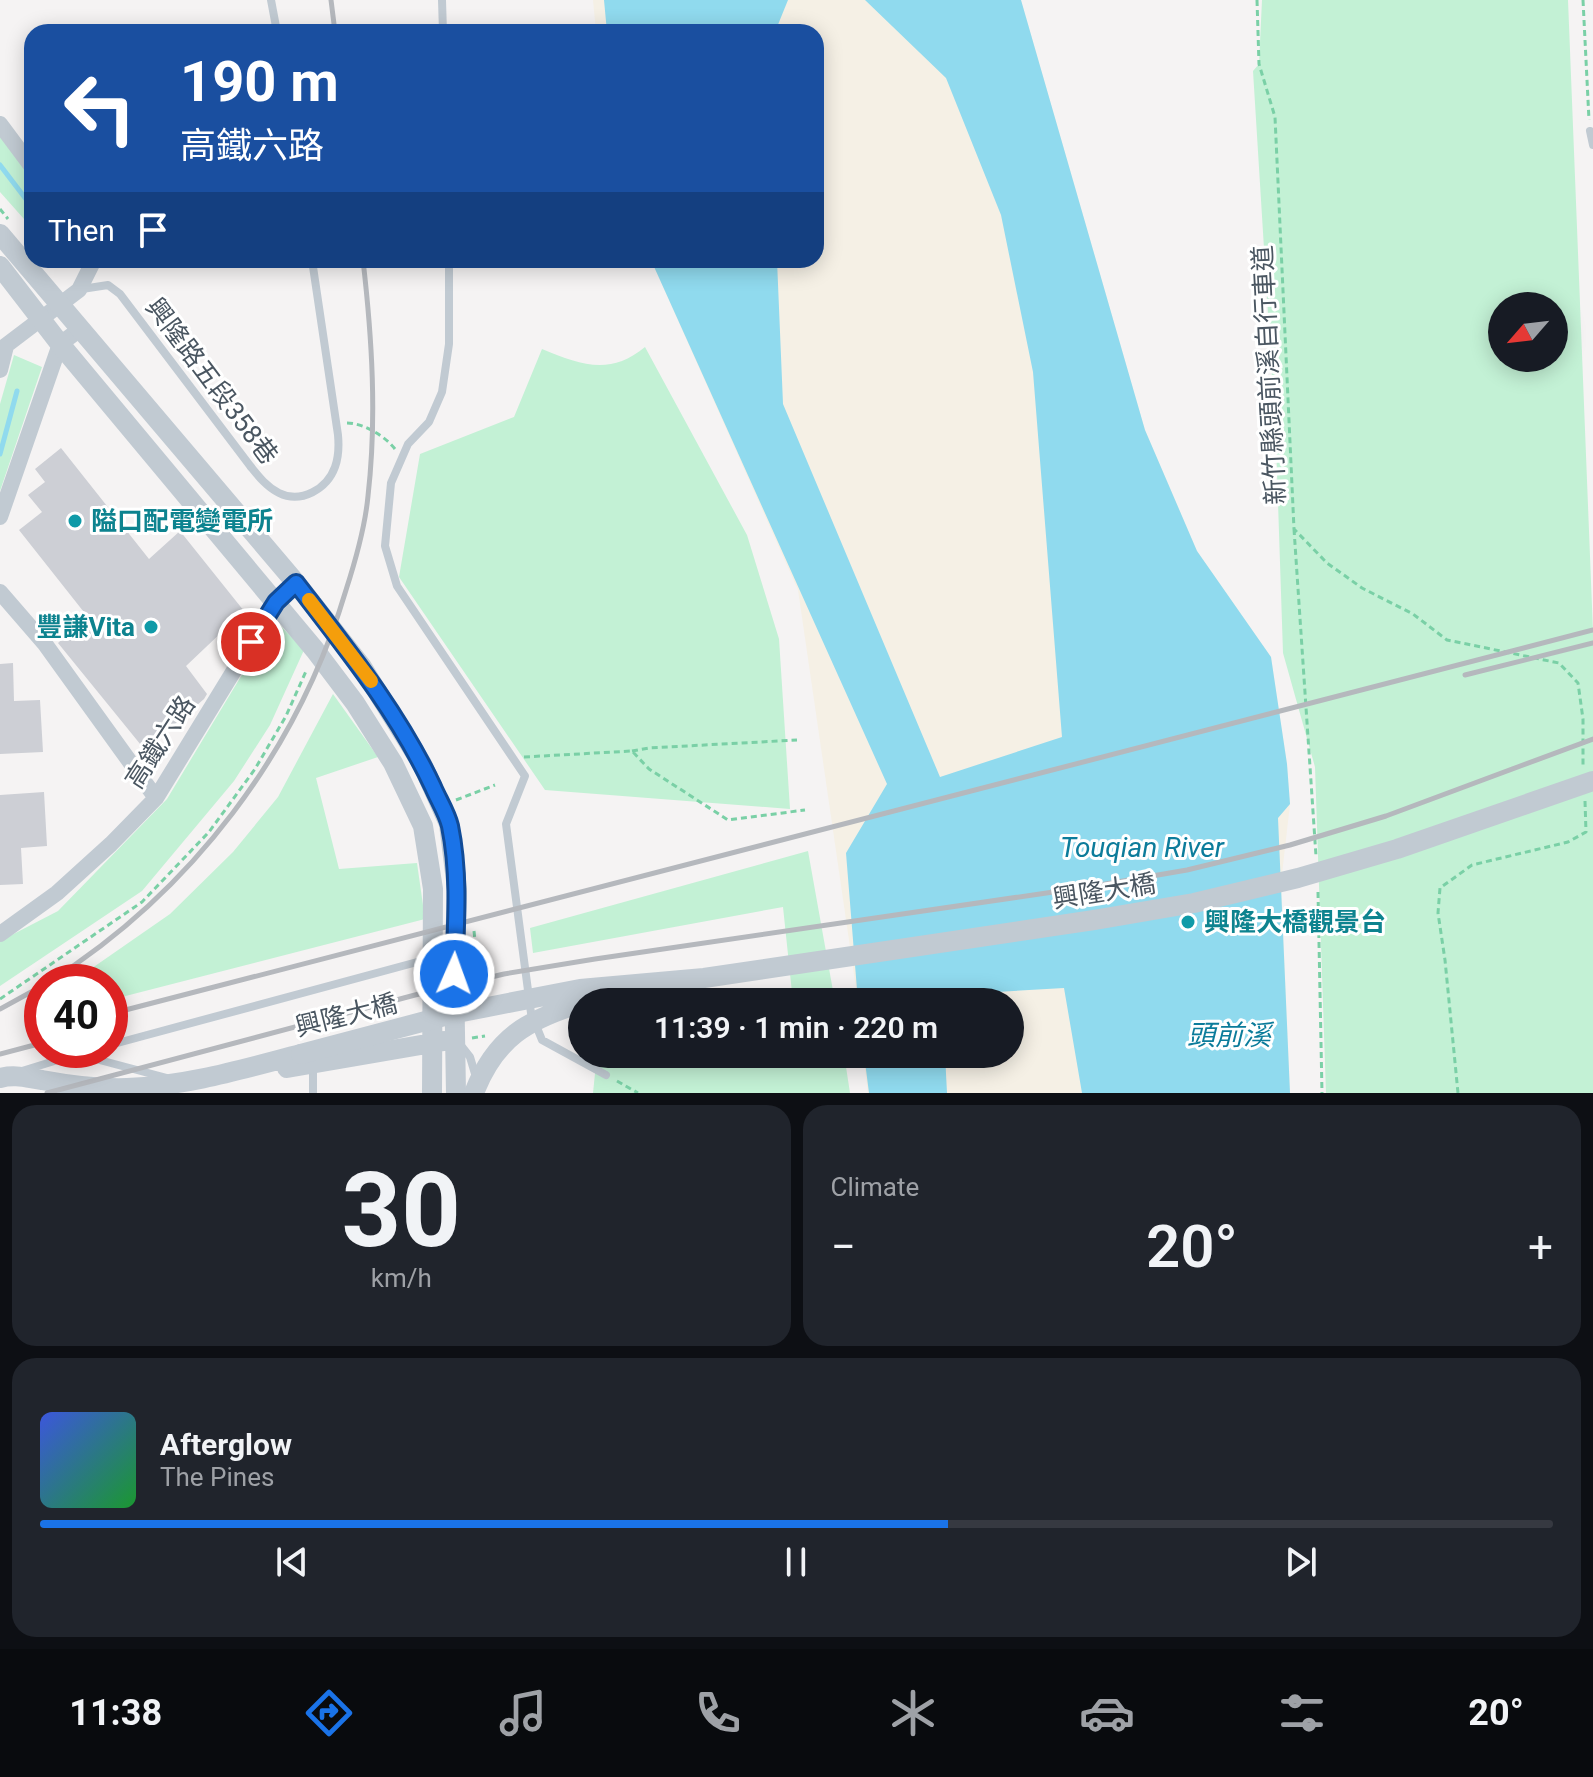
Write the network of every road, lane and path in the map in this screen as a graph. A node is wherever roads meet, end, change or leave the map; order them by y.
1 (271, 0) edge
2 (442, 0) edge
3 (1257, 0) edge
4 (1583, 0) edge
5 (276, 24) edge
6 (443, 24) edge
7 (0, 124) edge
8 (1590, 131) joint
9 (1593, 145) edge
10 (24, 156) edge
11 (0, 234) edge
12 (24, 255) edge
13 (0, 266) edge
14 (38, 268) edge
15 (89, 268) edge
16 (313, 268) edge
17 (449, 268) edge
18 (70, 296) junction
19 (40, 319) junction
20 (79, 330) junction
21 (2, 344) edge
22 (60, 344) junction
23 (0, 370) edge
24 (346, 423) dead end
25 (402, 459) junction
26 (0, 517) edge
27 (1294, 529) junction
28 (296, 583) junction
29 (0, 592) edge
30 (276, 602) junction
31 (310, 662) dead end
32 (797, 740) dead end
33 (632, 751) junction
34 (513, 758) junction
35 (1588, 775) edge
36 (495, 785) dead end
37 (156, 798) junction
38 (452, 801) dead end
39 (1585, 801) dead end
40 (805, 810) dead end
41 (1317, 869) dead end
42 (1318, 884) dead end
43 (0, 934) edge
44 (432, 958) junction
45 (704, 978) junction
46 (654, 988) edge
47 (0, 999) edge
48 (568, 1008) edge
49 (457, 1039) junction
50 (128, 1040) edge
51 (431, 1043) junction
52 (307, 1058) junction
53 (32, 1068) edge
54 (127, 1068) edge
55 (606, 1075) joint
56 (6, 1076) edge
57 (191, 1087) edge
58 (313, 1093) edge
59 (432, 1093) edge
60 (456, 1093) edge
61 (476, 1093) edge
62 (638, 1093) edge
63 (1322, 1093) edge
64 (1458, 1093) edge

1 - 5 lane
2 - 6 lane
3 - 27 path, 新竹縣頭前溪自行車道
4 - 8 path
7 - 10 street
8 - 9 lane
11 - 12 street
13 - 19 street
14 - 18 street
15 - 18 street
16 - 18 lane, 興隆路五段358巷, bridge
17 - 25 lane
18 - 19 street
18 - 20 street
19 - 21 street
19 - 22 street
20 - 22 street
20 - 28 street
21 - 23 street
22 - 26 street
22 - 30 street
24 - 25 path
25 - 34 lane
27 - 35 path, 新竹縣頭前溪自行車道
27 - 41 path
28 - 30 street, 高鐵六路
28 - 49 street
29 - 37 street
30 - 37 street, 高鐵六路
30 - 44 street
31 - 47 path
32 - 33 path
33 - 34 path
33 - 40 path
34 - 55 lane
35 - 45 street, 興隆大橋, bridge
36 - 38 path
37 - 43 street, 高鐵六路
39 - 64 path
42 - 63 path
44 - 50 lane
44 - 51 street
45 - 46 street, 興隆大橋, bridge
45 - 52 street, 興隆大橋, bridge
48 - 61 street, 興隆大橋, bridge
49 - 51 street
49 - 60 street
49 - 61 lane
51 - 52 street
51 - 59 street
52 - 57 street, 興隆大橋
52 - 58 lane
53 - 56 lane
54 - 57 lane
55 - 62 path
56 - 57 street, 興隆大橋

